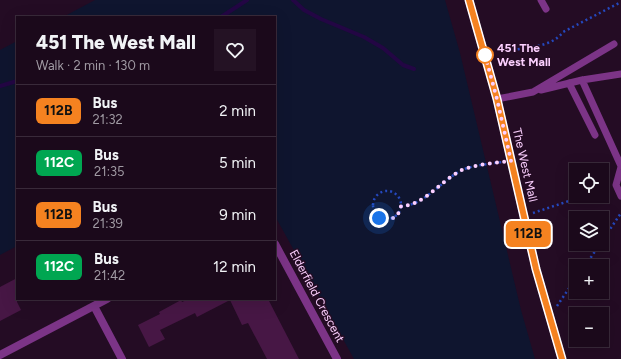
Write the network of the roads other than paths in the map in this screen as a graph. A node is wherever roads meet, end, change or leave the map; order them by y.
1 (469, 0) edge
2 (541, 0) edge
3 (546, 9) dead end
4 (614, 44) dead end
5 (621, 74) edge
6 (582, 80) junction
7 (569, 83) junction
8 (533, 92) junction
9 (497, 99) junction
10 (594, 135) dead end
11 (621, 167) edge
12 (621, 196) edge
13 (276, 246) edge
14 (105, 300) edge
15 (94, 306) junction
16 (0, 355) edge
17 (122, 359) edge
18 (337, 359) edge
19 (562, 359) edge

1 - 9 main road, The West Mall
2 - 3 lane
4 - 8 lane
5 - 6 lane
6 - 7 lane
6 - 11 lane
7 - 8 lane
7 - 10 lane
8 - 9 lane
9 - 19 main road, The West Mall
11 - 12 lane
13 - 18 street, Elderfield Crescent
14 - 15 street
15 - 16 street
15 - 17 street

